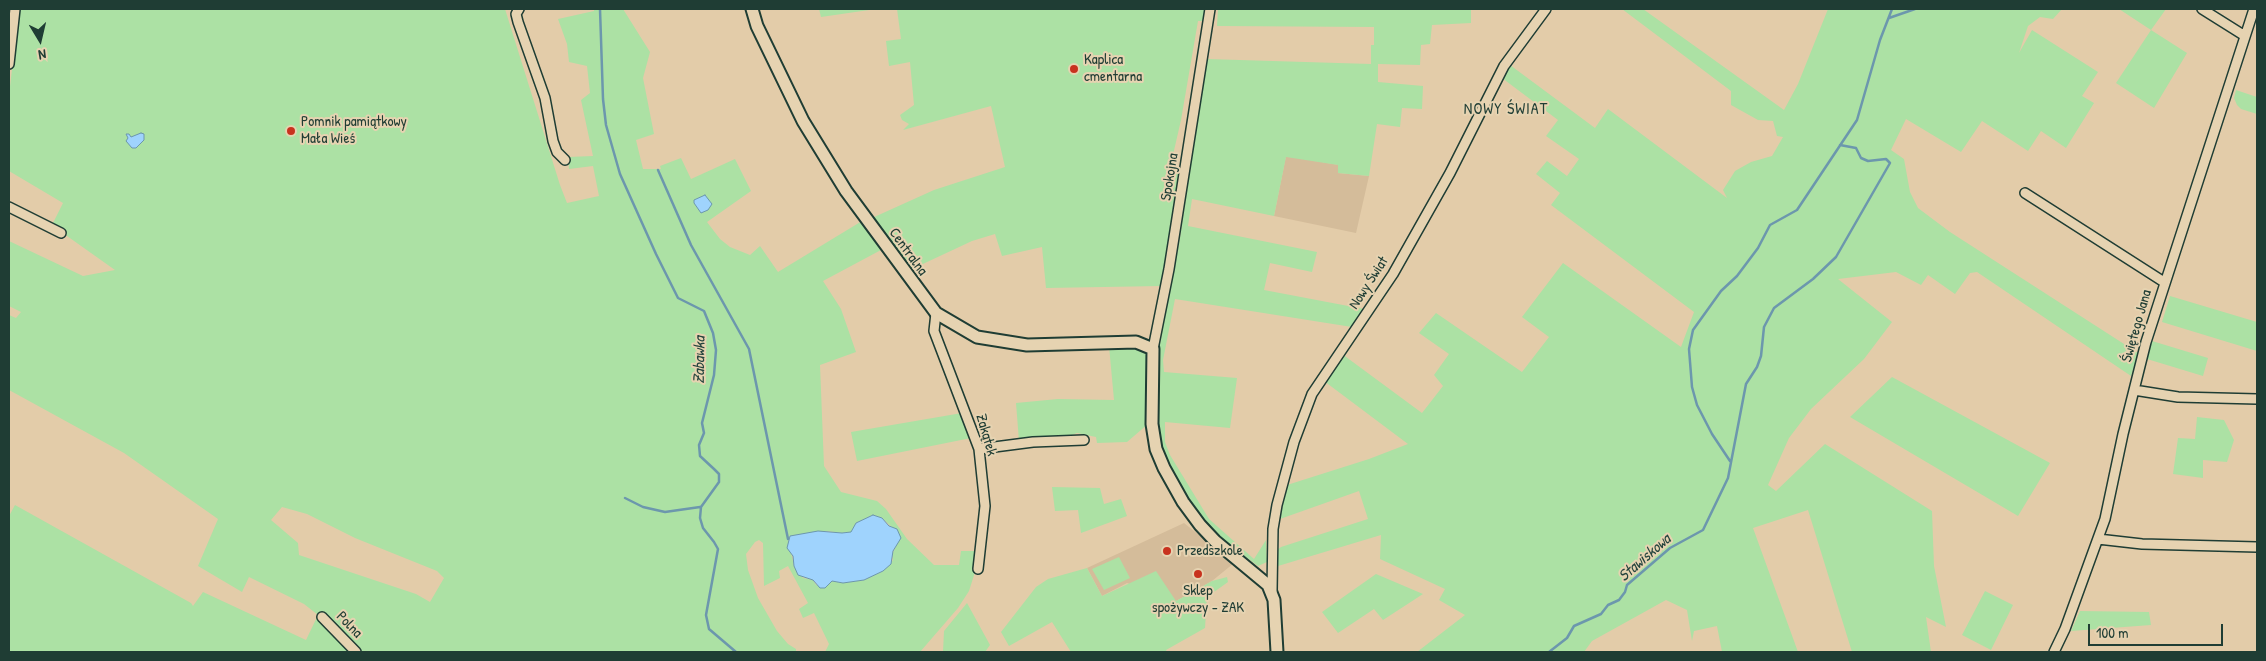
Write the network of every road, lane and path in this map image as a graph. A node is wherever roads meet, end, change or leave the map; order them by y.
1 (15, 9) edge
2 (519, 9) edge
3 (752, 9) edge
4 (1210, 9) edge
5 (1546, 9) edge
6 (2202, 9) edge
7 (2254, 9) edge
8 (2245, 36) junction
9 (9, 64) edge
10 (565, 160) dead end
11 (2025, 193) dead end
12 (9, 207) edge
13 (61, 233) dead end
14 (2164, 282) junction
15 (936, 314) junction
16 (1153, 350) junction
17 (2134, 390) junction
18 (2257, 399) edge
19 (1084, 440) dead end
20 (979, 449) junction
21 (2098, 540) junction
22 (2257, 547) edge
23 (978, 569) dead end
24 (1272, 592) junction
25 (322, 616) dead end
26 (356, 652) edge
27 (1277, 652) edge
28 (2054, 652) edge

1 - 9 street
2 - 10 street
3 - 15 street, Centralna
4 - 16 street, Spokojna
5 - 24 street, Nowy Świat
6 - 8 street
7 - 8 street, Świętego Jana
8 - 14 street, Świętego Jana
11 - 14 street
12 - 13 street
14 - 17 street, Świętego Jana
15 - 16 street, Centralna
15 - 20 street, Zakątek
16 - 24 street
17 - 18 street
17 - 21 street, Świętego Jana
19 - 20 street
20 - 23 street, Zakątek
21 - 22 street
21 - 28 street, Świętego Jana
24 - 27 street
25 - 26 street, Polna

